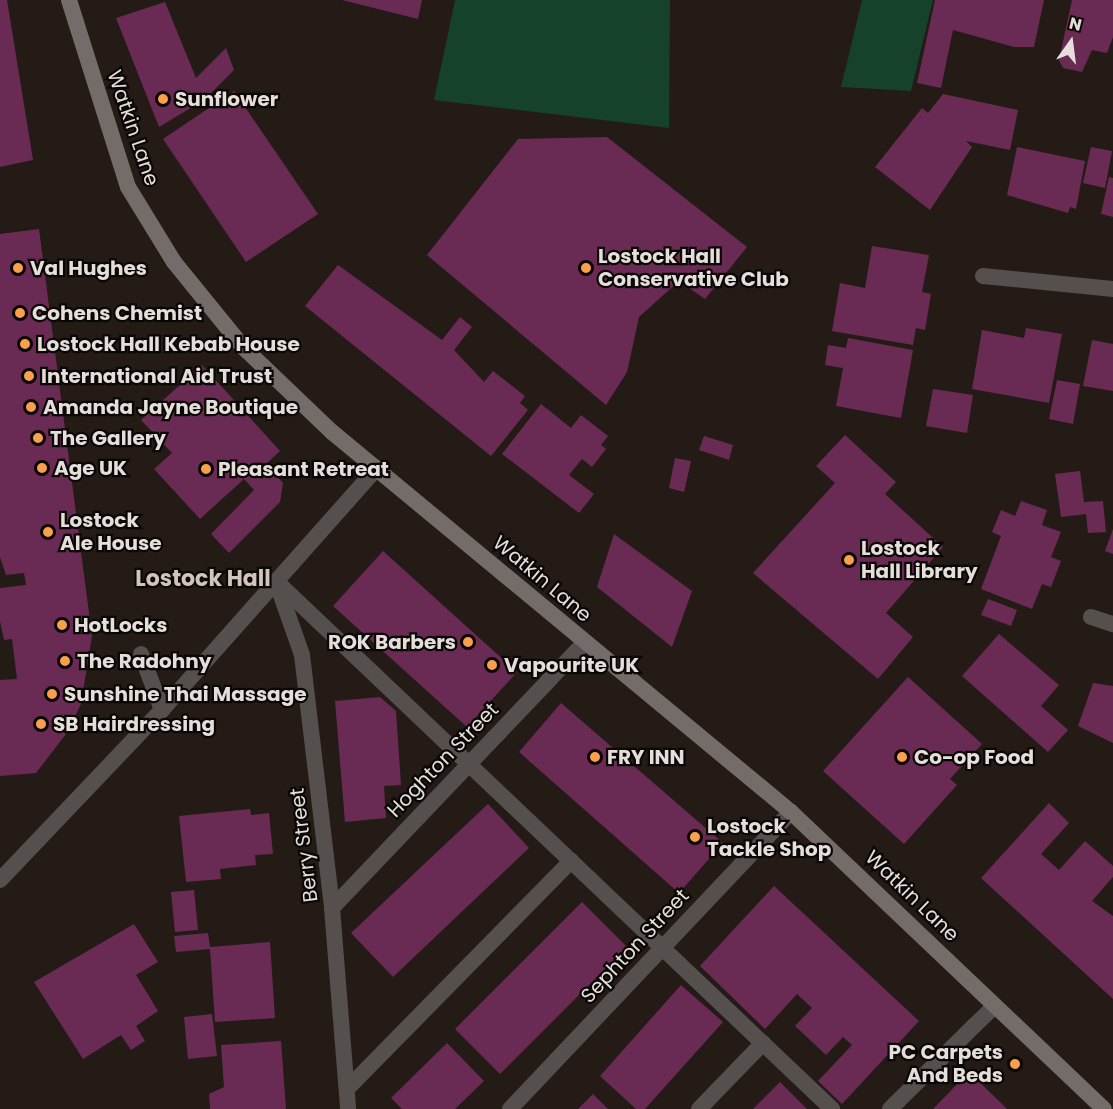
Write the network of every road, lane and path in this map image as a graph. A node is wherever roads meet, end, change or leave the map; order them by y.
1 (69, 0) edge
2 (983, 276) dead end
3 (1113, 289) edge
4 (377, 468) junction
5 (276, 581) junction
6 (1091, 617) dead end
7 (1113, 624) edge
8 (585, 642) junction
9 (141, 654) dead end
10 (162, 710) junction
11 (467, 763) junction
12 (791, 812) junction
13 (571, 861) junction
14 (3, 873) edge
15 (332, 908) junction
16 (663, 948) junction
17 (995, 1006) junction
18 (763, 1043) junction
19 (347, 1089) junction
20 (348, 1109) edge
21 (510, 1109) edge
22 (699, 1109) edge
23 (832, 1109) edge
24 (890, 1109) edge
25 (1104, 1109) edge

1 - 4 main road, Watkin Lane
2 - 3 street
4 - 5 street
4 - 8 main road, Watkin Lane
5 - 10 street
5 - 11 street
5 - 15 street, Berry Street
6 - 7 street
8 - 11 street, Hoghton Street
8 - 12 main road, Watkin Lane
9 - 10 street
10 - 14 street
11 - 13 street
11 - 15 street, Hoghton Street
12 - 16 street, Sephton Street
12 - 17 main road, Watkin Lane
13 - 16 street
13 - 19 street
15 - 19 street, Berry Street
16 - 18 street
16 - 21 street, Sephton Street
17 - 24 street
17 - 25 main road, Watkin Lane
18 - 22 street
18 - 23 street
19 - 20 street, Berry Street

